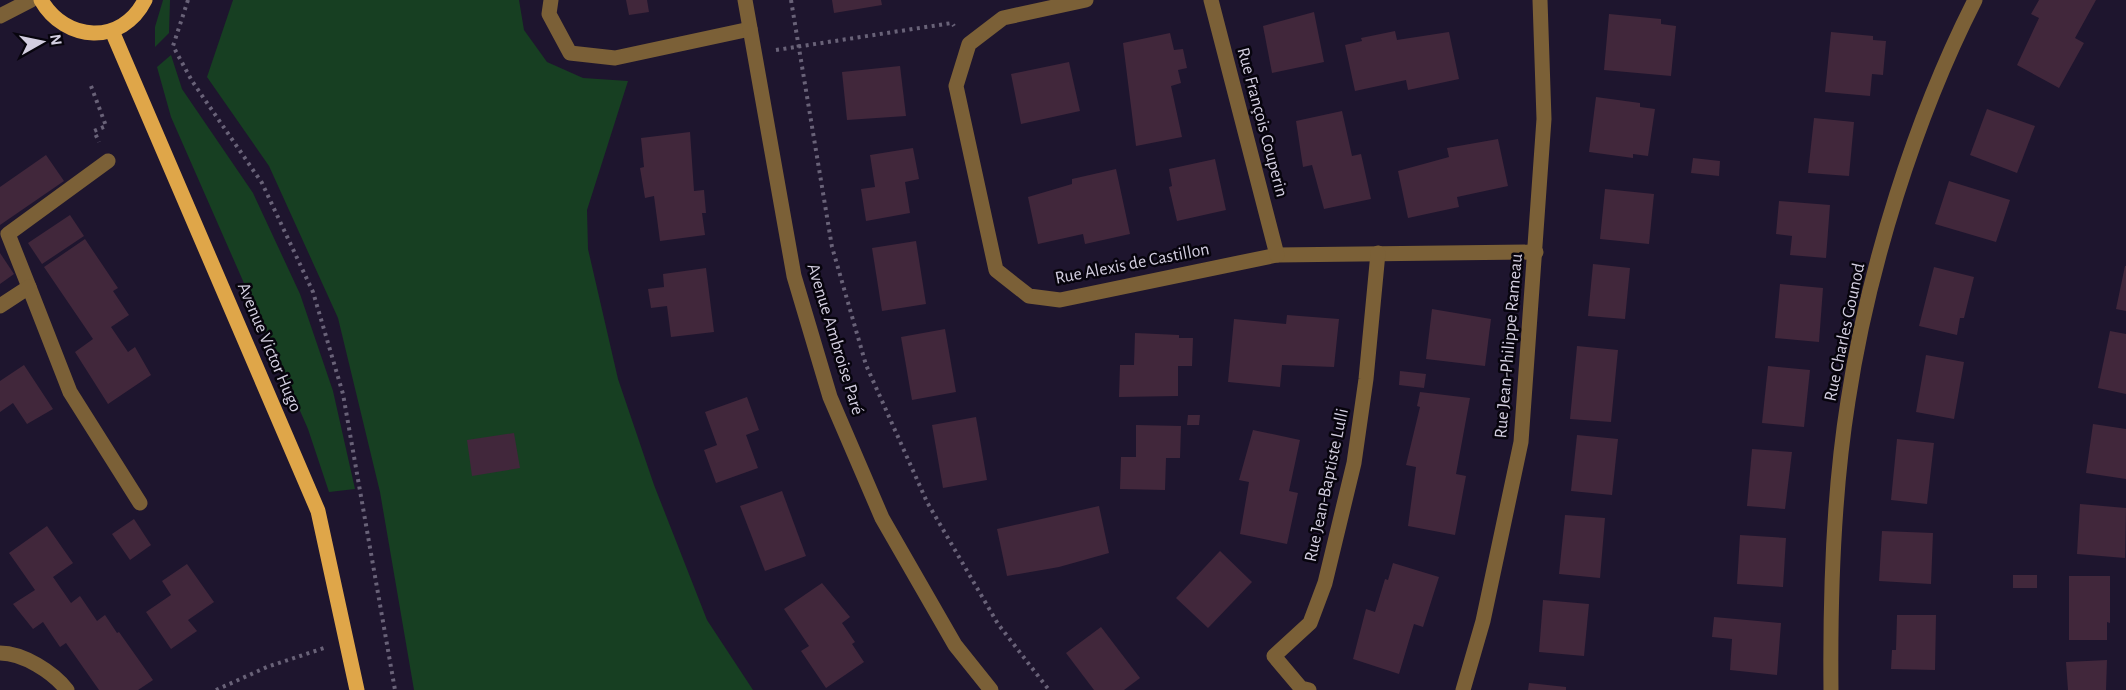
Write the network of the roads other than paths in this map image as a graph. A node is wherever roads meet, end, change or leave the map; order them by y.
1 (31, 0) edge
2 (41, 0) edge
3 (145, 0) edge
4 (551, 0) edge
5 (745, 0) edge
6 (1086, 0) edge
7 (1210, 0) edge
8 (1540, 0) edge
9 (1975, 0) edge
10 (0, 16) edge
11 (750, 29) junction
12 (112, 31) junction
13 (108, 160) road end
14 (1536, 252) junction
15 (1378, 253) junction
16 (1277, 255) junction
17 (29, 287) junction
18 (0, 306) edge
19 (140, 503) dead end
20 (0, 653) edge
21 (67, 690) edge
22 (357, 690) edge
23 (991, 690) edge
24 (1309, 690) edge
25 (1463, 690) edge
26 (1831, 690) edge

1 - 10 street
2 - 12 main road
3 - 12 main road
4 - 11 street
5 - 11 street, Avenue Ambroise Paré
6 - 16 street, Rue Alexis de Castillon
7 - 16 street, Rue François Couperin
8 - 14 street, Rue Jean-Philippe Rameau
9 - 26 street, Rue Charles Gounod
11 - 23 street, Avenue Ambroise Paré
12 - 22 main road, Avenue Victor Hugo
13 - 17 street
14 - 15 street, Rue Alexis de Castillon
14 - 25 street, Rue Jean-Philippe Rameau
15 - 16 street, Rue Alexis de Castillon
15 - 24 street, Rue Jean-Baptiste Lulli
17 - 18 street
17 - 19 street
20 - 21 street

